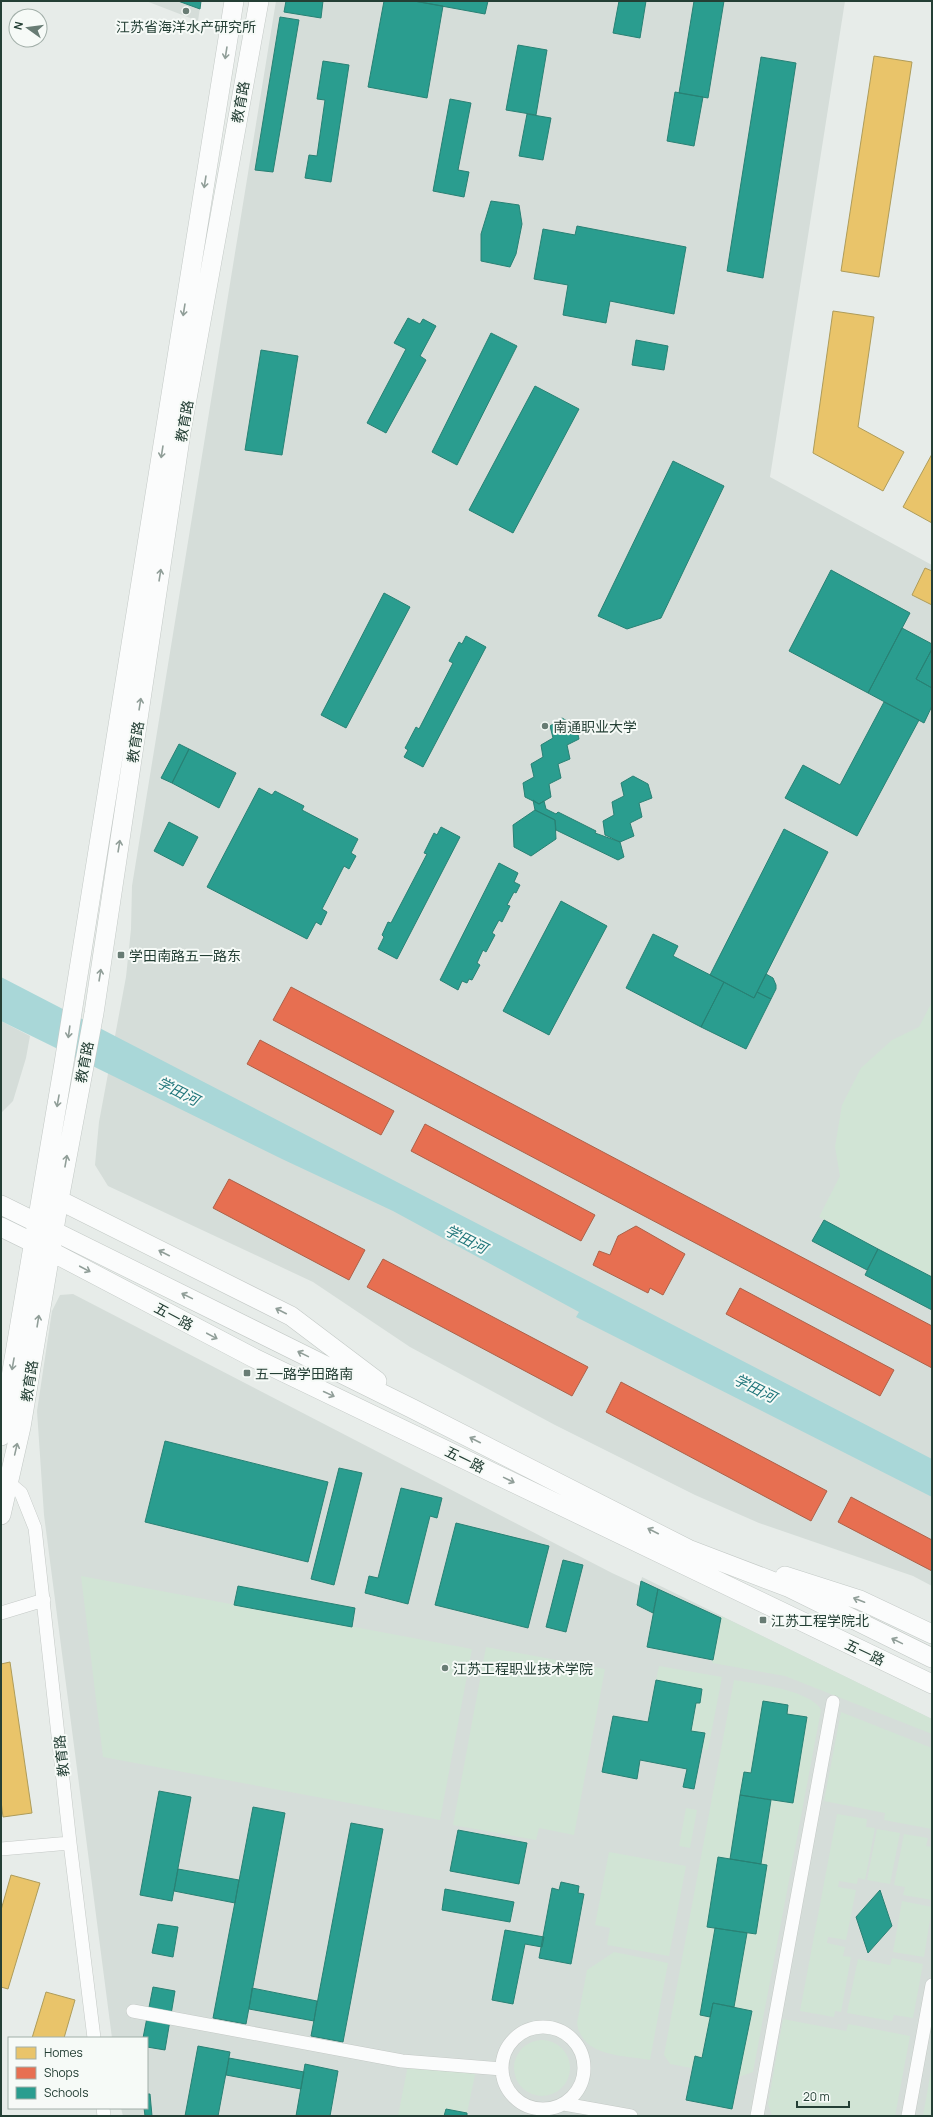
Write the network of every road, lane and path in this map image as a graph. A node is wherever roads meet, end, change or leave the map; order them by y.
1 (234, 1) edge
2 (258, 1) edge
3 (174, 430) junction
4 (59, 1200) junction
5 (1, 1205) edge
6 (46, 1226) junction
7 (1, 1228) edge
8 (42, 1247) junction
9 (413, 1409) junction
10 (1, 1436) edge
11 (8, 1482) junction
12 (1, 1515) edge
13 (688, 1549) junction
14 (44, 1600) junction
15 (1, 1613) edge
16 (932, 1634) edge
17 (932, 1658) edge
18 (932, 1684) edge
19 (833, 1702) dead end
20 (70, 1843) junction
21 (1, 1849) edge
22 (932, 1985) edge
23 (134, 2011) dead end
24 (94, 2037) edge
25 (502, 2069) junction
26 (564, 2104) junction
27 (631, 2116) edge
28 (757, 2116) edge
29 (908, 2116) edge

1 -> 3 street, 教育路
2 - 3 street, 教育路
4 -> 3 street, 教育路
3 -> 6 street, 教育路
4 - 6 street, 教育路
9 -> 4 street
5 - 6 street, 五一路
6 - 8 street, 教育路
9 -> 6 street, 五一路
7 - 8 street, 五一路
8 -> 10 street, 教育路
11 -> 8 street, 教育路
8 -> 18 street, 五一路
13 -> 9 street, 五一路
11 - 12 street, 教育路
11 - 14 street, 教育路
16 -> 13 street
17 -> 13 street, 五一路
14 - 15 street
14 - 20 street, 教育路
19 - 28 street
20 - 21 street
20 - 24 street, 教育路
22 - 29 street
23 - 25 street
25 - 26 street
25 - 26 street
26 - 27 street

